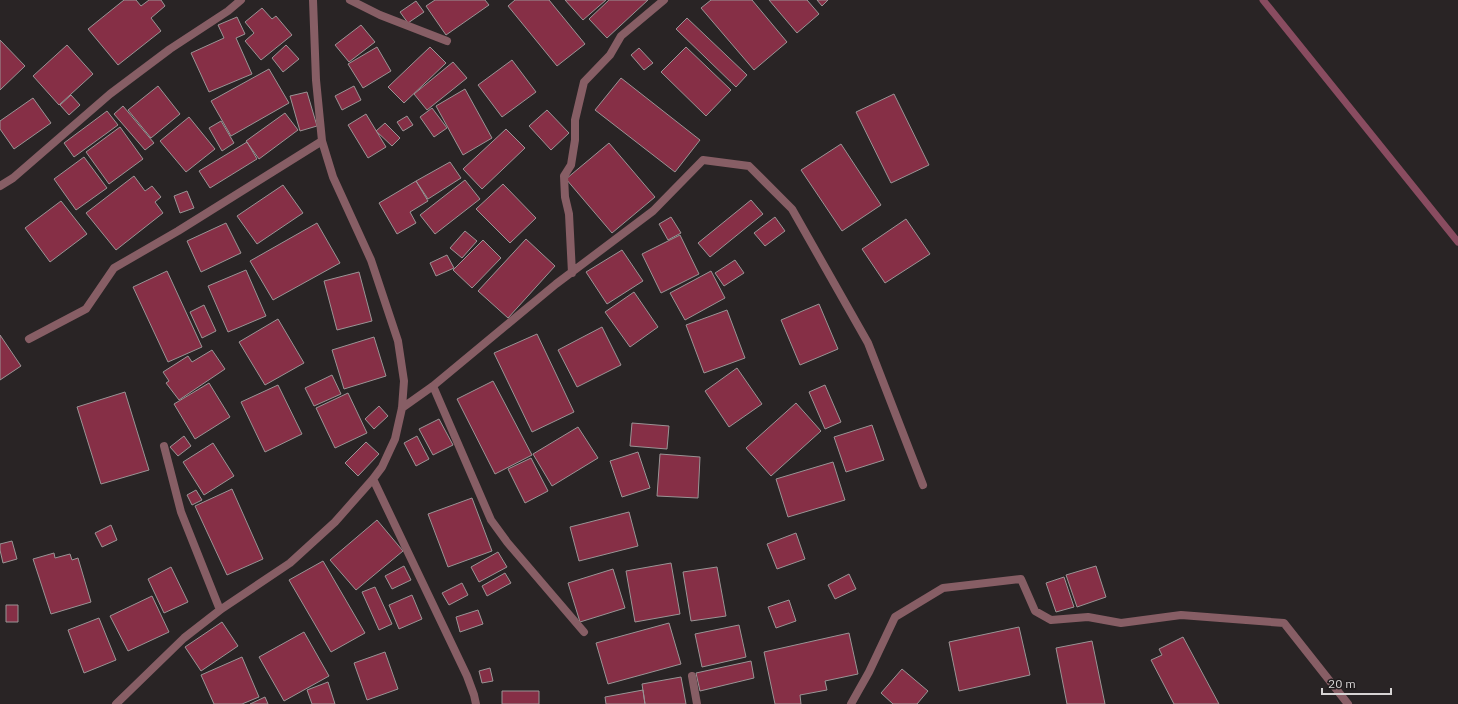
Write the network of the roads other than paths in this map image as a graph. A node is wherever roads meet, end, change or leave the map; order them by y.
1 (241, 0) edge
2 (313, 0) edge
3 (350, 0) edge
4 (664, 0) edge
5 (447, 41) dead end
6 (322, 141) junction
7 (0, 186) edge
8 (572, 273) junction
9 (29, 339) dead end
10 (433, 386) junction
11 (402, 408) junction
12 (164, 446) dead end
13 (373, 479) junction
14 (923, 485) dead end
15 (220, 610) junction
16 (584, 632) dead end
17 (692, 676) dead end
18 (116, 704) edge
19 (476, 704) edge
20 (697, 704) edge
21 (851, 704) edge
22 (1348, 704) edge

1 - 7 street
2 - 6 street
3 - 5 street
4 - 8 street
6 - 9 street
6 - 11 street
8 - 10 street
8 - 14 street
10 - 11 street
10 - 16 street
11 - 13 street
12 - 15 street
13 - 15 street
13 - 19 street
15 - 18 street
17 - 20 street
21 - 22 street

